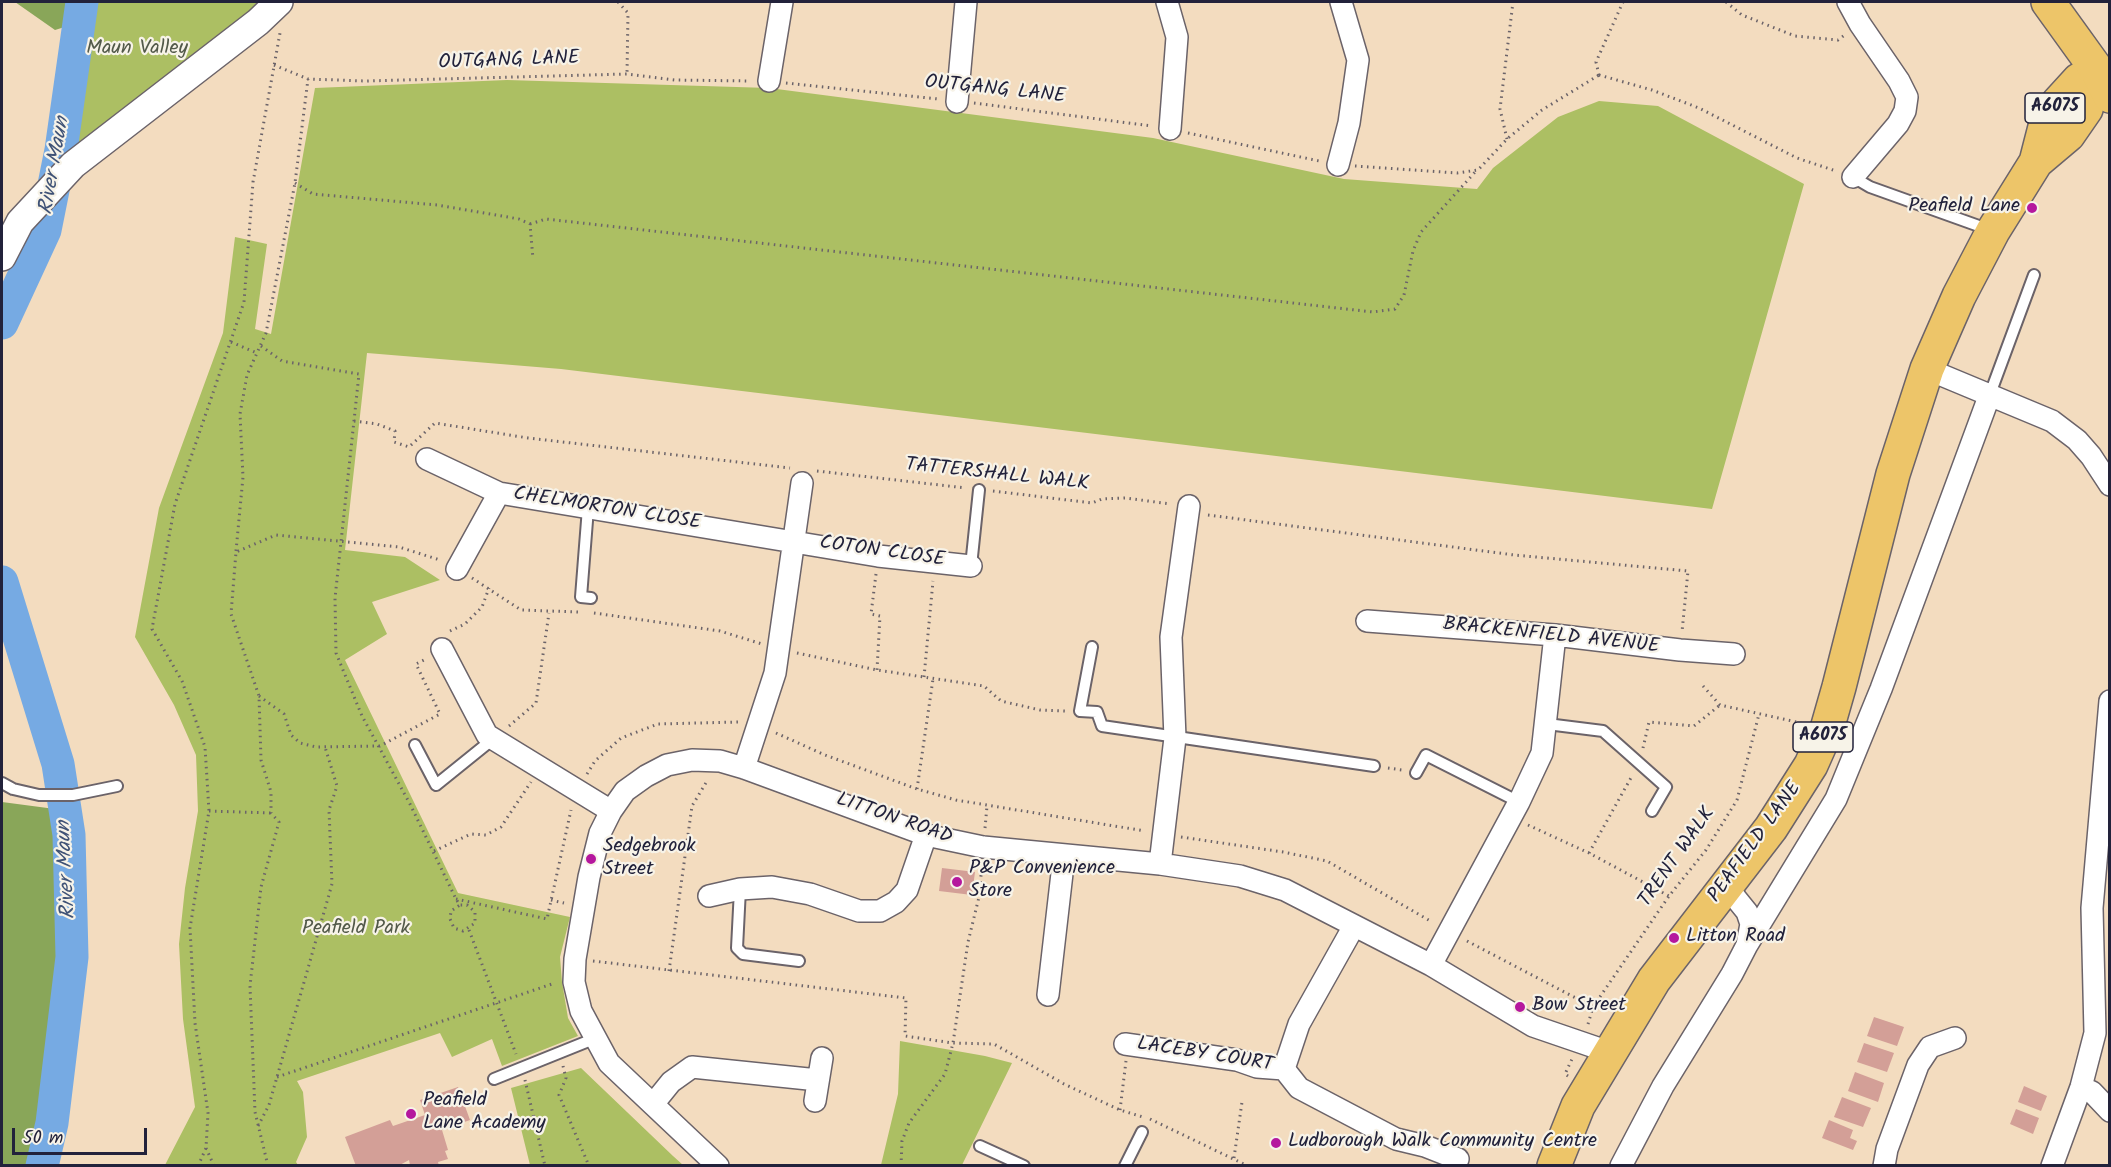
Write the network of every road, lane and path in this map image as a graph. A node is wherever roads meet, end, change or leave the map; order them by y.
1 (279, 2) edge
2 (618, 2) edge
3 (782, 2) edge
4 (966, 2) edge
5 (1167, 2) edge
6 (1341, 2) edge
7 (1513, 2) edge
8 (1623, 2) edge
9 (1726, 2) edge
10 (1848, 2) edge
11 (2048, 2) edge
12 (1860, 24) junction
13 (280, 31) dead end
14 (274, 65) junction
15 (627, 74) junction
16 (1599, 75) junction
17 (2105, 76) edge
18 (308, 79) junction
19 (770, 81) junction
20 (957, 102) junction
21 (1170, 129) junction
22 (1507, 139) junction
23 (1338, 165) junction
24 (1478, 170) junction
25 (1853, 177) junction
26 (294, 183) junction
27 (530, 224) junction
28 (1993, 231) junction
29 (2, 257) edge
30 (533, 258) dead end
31 (2034, 275) dead end
32 (230, 342) junction
33 (261, 346) junction
34 (257, 353) junction
35 (1927, 369) junction
36 (1990, 394) junction
37 (354, 421) junction
38 (427, 459) dead end
39 (802, 474) junction
40 (2109, 485) edge
41 (979, 490) junction
42 (499, 493) junction
43 (588, 508) junction
44 (1189, 509) junction
45 (340, 540) junction
46 (793, 540) junction
47 (236, 552) junction
48 (878, 556) junction
49 (935, 560) junction
50 (971, 566) joint
51 (457, 569) junction
52 (489, 588) junction
53 (591, 598) dead end
54 (549, 612) junction
55 (580, 612) dead end
56 (591, 612) dead end
57 (1367, 621) dead end
58 (1555, 635) junction
59 (444, 641) junction
60 (1092, 647) dead end
61 (778, 648) junction
62 (1680, 650) junction
63 (1734, 654) dead end
64 (877, 670) junction
65 (924, 678) junction
66 (933, 679) junction
67 (1703, 686) dead end
68 (259, 696) junction
69 (2109, 701) edge
70 (1720, 705) junction
71 (1080, 711) junction
72 (1759, 714) junction
73 (1547, 724) junction
74 (758, 725) junction
75 (1827, 729) junction
76 (1175, 738) junction
77 (493, 739) junction
78 (415, 745) dead end
79 (380, 746) junction
80 (325, 747) junction
81 (720, 761) junction
82 (1639, 764) junction
83 (1374, 766) joint
84 (744, 768) junction
85 (541, 769) junction
86 (1416, 773) joint
87 (2, 783) edge
88 (117, 786) dead end
89 (917, 789) junction
90 (575, 790) junction
91 (208, 810) junction
92 (1515, 810) junction
93 (611, 811) junction
94 (1652, 811) dead end
95 (271, 813) junction
96 (1164, 834) junction
97 (926, 835) junction
98 (983, 847) junction
99 (434, 851) junction
100 (1589, 853) junction
101 (1064, 856) junction
102 (1160, 864) junction
103 (1726, 886) junction
104 (740, 889) junction
105 (709, 896) dead end
106 (1669, 896) junction
107 (456, 899) junction
108 (460, 905) junction
109 (1354, 926) junction
110 (469, 930) junction
111 (1448, 931) junction
112 (1747, 945) junction
113 (799, 961) dead end
114 (1431, 965) junction
115 (574, 968) junction
116 (669, 971) junction
117 (1048, 995) dead end
118 (495, 1002) junction
119 (596, 1038) junction
120 (1955, 1038) dead end
121 (953, 1043) junction
122 (1126, 1051) joint
123 (561, 1052) junction
124 (1609, 1052) junction
125 (822, 1058) dead end
126 (522, 1067) junction
127 (1284, 1069) junction
128 (277, 1077) junction
129 (494, 1079) dead end
130 (818, 1080) junction
131 (2081, 1087) junction
132 (815, 1101) dead end
133 (1242, 1102) dead end
134 (654, 1103) junction
135 (1120, 1110) junction
136 (2109, 1111) edge
137 (258, 1126) junction
138 (1142, 1132) dead end
139 (980, 1146) dead end
140 (206, 1148) junction
141 (1234, 1158) junction
142 (1886, 1165) edge
143 (198, 1166) edge
144 (214, 1166) edge
145 (268, 1166) edge
146 (545, 1166) edge
147 (589, 1166) edge
148 (718, 1166) edge
149 (901, 1166) edge
150 (1024, 1166) edge
151 (1125, 1166) edge
152 (1248, 1166) edge
153 (1454, 1166) edge
154 (1554, 1166) edge
155 (1621, 1166) edge
156 (2052, 1166) edge

1 - 29 street
2 - 15 path
3 - 19 street
4 - 20 street
5 - 21 street
6 - 23 street
7 - 22 path
8 - 16 path
9 - 12 path
10 - 12 street
11 - 17 main road
12 - 25 street
13 - 14 path
14 - 18 path, OUTGANG LANE
14 - 32 path
15 - 18 path, OUTGANG LANE
15 - 19 path, OUTGANG LANE
16 - 22 path
16 - 25 path
17 - 28 main road, PEAFIELD LANE / A6075
18 - 26 path
19 - 20 path, OUTGANG LANE
20 - 21 path, OUTGANG LANE
21 - 23 path, OUTGANG LANE
22 - 24 path
23 - 24 path, OUTGANG LANE
24 - 27 path
25 - 28 lane
26 - 27 path
26 - 33 path
27 - 30 path
28 - 35 main road, PEAFIELD LANE / A6075
31 - 36 lane
32 - 34 path
32 - 91 path
33 - 34 path
33 - 37 path
34 - 47 path
35 - 36 street
35 - 75 main road, PEAFIELD LANE / A6075
36 - 40 street
36 - 112 street
37 - 39 path, TATTERSHALL WALK
37 - 45 path
38 - 42 street, CHELMORTON CLOSE
39 - 41 path, TATTERSHALL WALK
39 - 46 street
41 - 44 path, TATTERSHALL WALK
41 - 50 lane
42 - 43 street, CHELMORTON CLOSE
42 - 51 street
43 - 46 street, CHELMORTON CLOSE
43 - 53 lane
44 - 62 path, TATTERSHALL WALK
44 - 76 street
45 - 47 path
45 - 51 path
45 - 79 path
46 - 48 street, COTON CLOSE
46 - 61 street
47 - 68 path
48 - 49 street, COTON CLOSE
48 - 64 path
49 - 50 street, COTON CLOSE
49 - 65 path
51 - 52 path
52 - 54 path
52 - 59 path
54 - 55 path
54 - 77 path
56 - 61 path
57 - 58 street, BRACKENFIELD AVENUE
58 - 62 street, BRACKENFIELD AVENUE
58 - 73 street
59 - 77 street
59 - 79 path
60 - 71 lane
61 - 64 path
61 - 74 street
62 - 63 street, BRACKENFIELD AVENUE
64 - 65 path
65 - 66 path
66 - 71 path
66 - 89 path
67 - 70 path
68 - 80 path
68 - 95 path
69 - 131 street
70 - 72 path
70 - 82 path
71 - 76 lane
72 - 75 path
72 - 106 path, TRENT WALK
73 - 82 lane
73 - 92 street
74 - 84 street
74 - 89 path
74 - 90 path
75 - 103 main road, PEAFIELD LANE / A6075
76 - 83 lane
76 - 96 street
77 - 78 lane
77 - 85 street
79 - 80 path
79 - 99 path
80 - 128 path
81 - 84 street, LITTON ROAD
81 - 93 street, LITTON ROAD
81 - 116 path
82 - 94 lane
82 - 100 path
83 - 86 path
84 - 97 street, LITTON ROAD
85 - 90 street
85 - 99 path
86 - 92 lane
87 - 88 lane
89 - 96 path
90 - 93 street
90 - 107 path
91 - 95 path
91 - 140 path
92 - 100 path
92 - 111 street
93 - 115 street, LITTON ROAD
95 - 137 path
96 - 102 street
96 - 111 path
97 - 98 street, LITTON ROAD
97 - 104 street
98 - 101 street, LITTON ROAD
98 - 121 path
99 - 107 path
100 - 106 path
101 - 102 street, LITTON ROAD
101 - 117 street
102 - 109 street, LITTON ROAD
103 - 112 street
103 - 124 main road, PEAFIELD LANE / A6075
104 - 105 street
104 - 113 lane
106 - 111 path, TRENT WALK
107 - 108 path
108 - 110 path
108 - 110 path
109 - 114 street, LITTON ROAD
109 - 127 street
110 - 118 path
111 - 114 street
112 - 155 street
114 - 124 street, LITTON ROAD
115 - 116 path
115 - 118 path
115 - 119 street, LITTON ROAD
116 - 121 path
118 - 126 path
118 - 128 path
119 - 123 lane
119 - 134 street, LITTON ROAD
120 - 142 street
121 - 135 path
121 - 149 path
122 - 127 street, LACEBY COURT
122 - 135 path
123 - 126 lane
123 - 147 path
124 - 154 main road, PEAFIELD LANE / A6075
125 - 130 street
126 - 129 lane
126 - 146 path
127 - 153 street
128 - 137 path
130 - 132 street
130 - 134 street
131 - 136 street
131 - 156 street
133 - 141 path
134 - 148 street, LITTON ROAD
135 - 141 path
137 - 145 path
138 - 151 lane
139 - 150 lane
140 - 143 path
140 - 144 path
141 - 152 path

